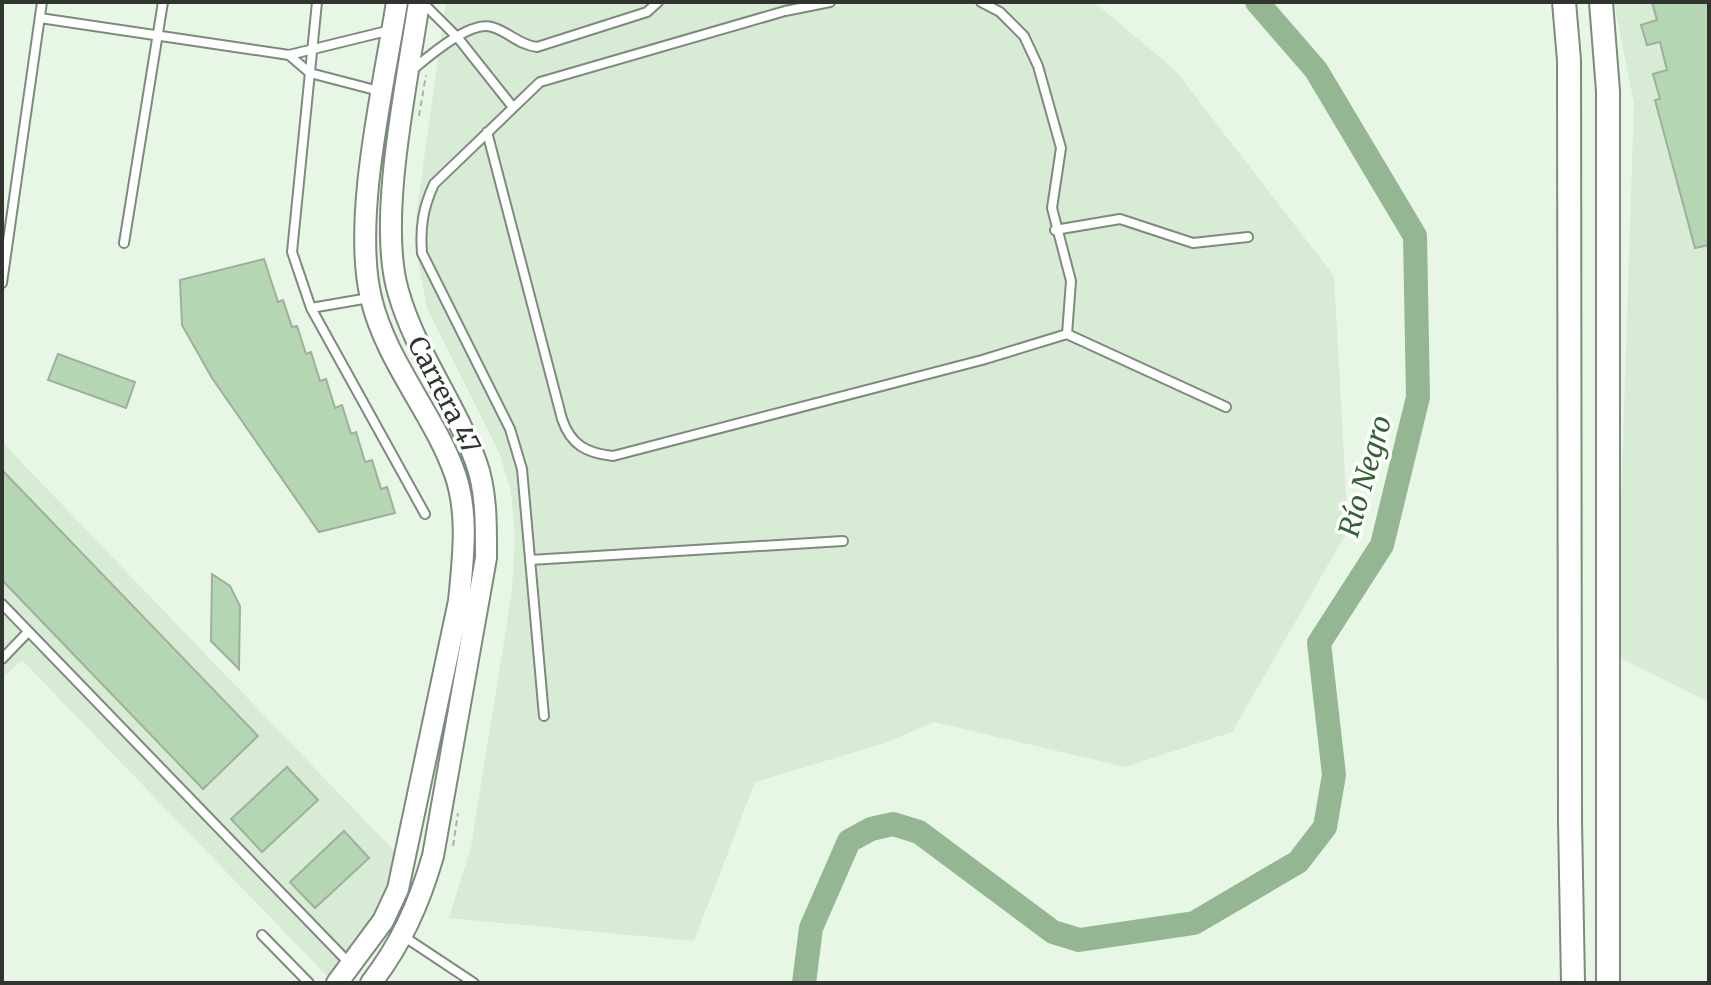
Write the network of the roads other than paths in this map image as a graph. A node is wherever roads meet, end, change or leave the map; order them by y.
1 (42, 2) edge
2 (163, 2) edge
3 (317, 2) edge
4 (397, 2) edge
5 (421, 2) edge
6 (658, 2) edge
7 (830, 2) edge
8 (981, 2) edge
9 (1564, 2) edge
10 (1601, 2) edge
11 (40, 18) junction
12 (392, 30) junction
13 (158, 33) junction
14 (458, 38) junction
15 (312, 49) junction
16 (289, 55) junction
17 (409, 72) junction
18 (310, 73) junction
19 (381, 92) junction
20 (512, 106) junction
21 (487, 132) junction
22 (1055, 230) junction
23 (1248, 237) dead end
24 (124, 243) dead end
25 (2, 283) edge
26 (371, 298) junction
27 (311, 308) junction
28 (1067, 334) junction
29 (1226, 407) dead end
30 (425, 514) dead end
31 (843, 541) dead end
32 (530, 560) junction
33 (2, 604) edge
34 (28, 632) junction
35 (2, 659) edge
36 (544, 716) dead end
37 (262, 935) dead end
38 (403, 936) junction
39 (351, 966) junction
40 (307, 982) edge
41 (337, 983) edge
42 (371, 983) edge
43 (474, 983) edge
44 (1573, 983) edge
45 (1608, 983) edge

1 - 11 lane
2 - 13 lane
3 - 15 lane
4 - 12 street, Carrera 47
5 - 14 lane
5 - 17 street, Carrera 47
6 - 14 lane
7 - 20 lane
8 - 22 lane
9 - 44 main road
10 - 45 main road
11 - 13 lane
11 - 25 lane
12 - 15 lane
12 - 19 street, Carrera 47
13 - 16 lane
13 - 24 lane
14 - 17 lane
14 - 20 lane
15 - 16 lane
15 - 18 lane
16 - 18 lane
17 - 38 street, Carrera 47
18 - 19 lane
18 - 27 lane
19 - 26 street, Carrera 47
20 - 21 lane
21 - 28 lane
21 - 32 lane
22 - 23 lane
22 - 28 lane
26 - 27 lane
26 - 39 street, Carrera 47
27 - 30 lane
28 - 29 lane
31 - 32 lane
32 - 36 lane
33 - 34 lane
34 - 35 lane
34 - 39 lane
37 - 40 lane
38 - 42 street, Carrera 47
38 - 43 lane
39 - 41 street, Carrera 47

